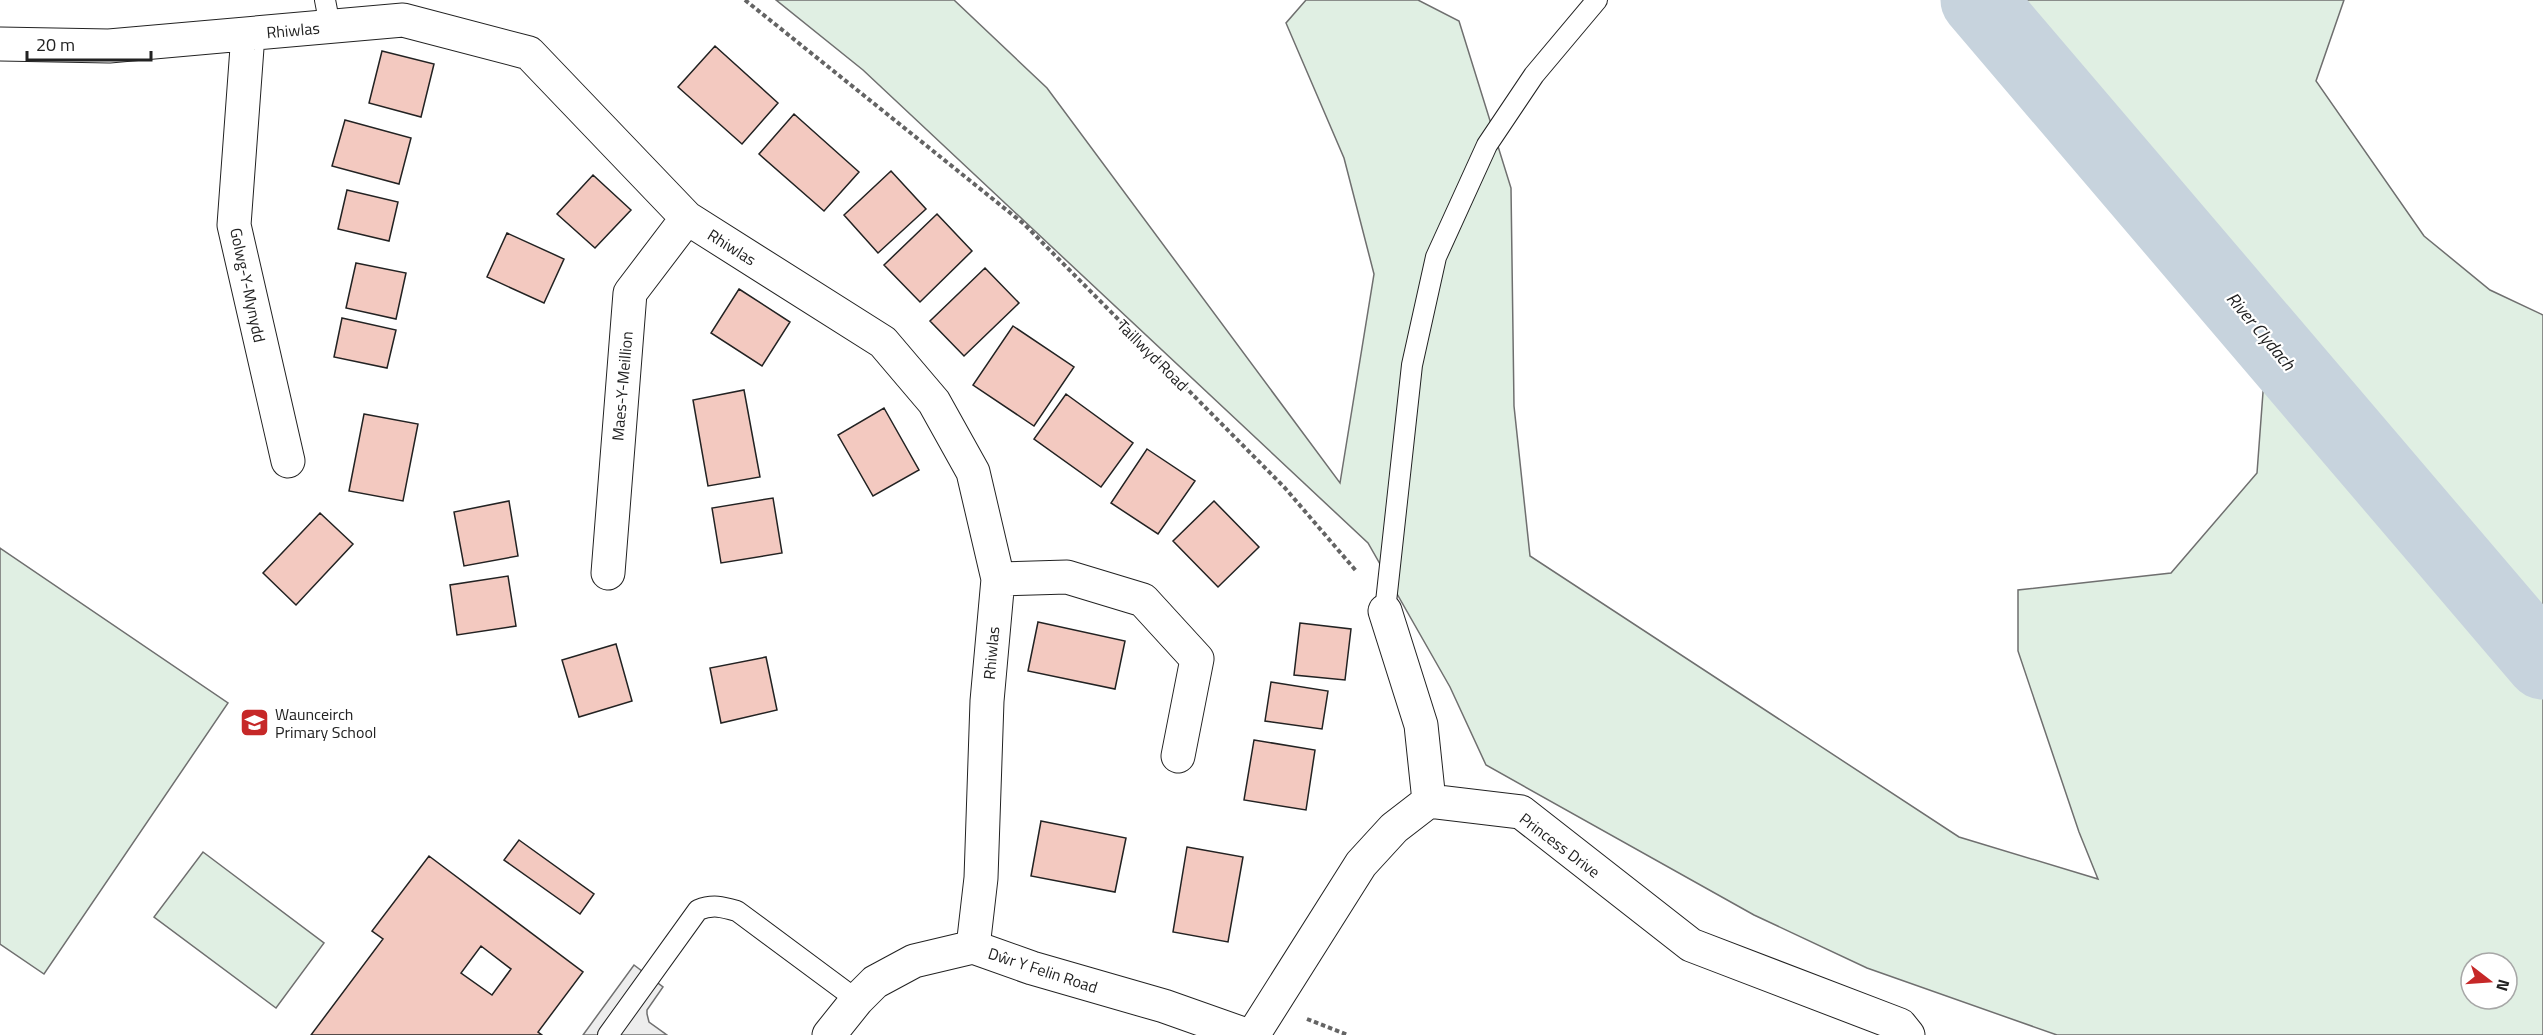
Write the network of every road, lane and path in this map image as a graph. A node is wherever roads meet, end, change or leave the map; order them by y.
1 (745, 0) edge
2 (1597, 0) edge
3 (327, 13) edge
4 (248, 34) junction
5 (0, 44) edge
6 (687, 218) junction
7 (288, 461) dead end
8 (608, 573) dead end
9 (998, 579) junction
10 (1385, 611) junction
11 (1178, 756) dead end
12 (1430, 801) junction
13 (973, 947) junction
14 (857, 1000) junction
15 (608, 1035) edge
16 (829, 1035) edge
17 (1246, 1035) edge
18 (1253, 1035) edge
19 (1908, 1035) edge

1 - 10 path, Taillwyd Road
2 - 10 lane
3 - 4 street, Rhiwlas
3 - 6 street, Rhiwlas
4 - 5 street, Rhiwlas
4 - 7 street, Golwg-Y-Mynydd
6 - 8 street, Maes-Y-Meillion
6 - 9 street, Rhiwlas
9 - 11 street
9 - 13 street, Rhiwlas
10 - 12 street
12 - 18 street
12 - 19 street, Princess Drive
13 - 14 street, Dŵr Y Felin Road
13 - 17 street, Dŵr Y Felin Road
14 - 15 lane
14 - 16 street, Dŵr Y Felin Road

